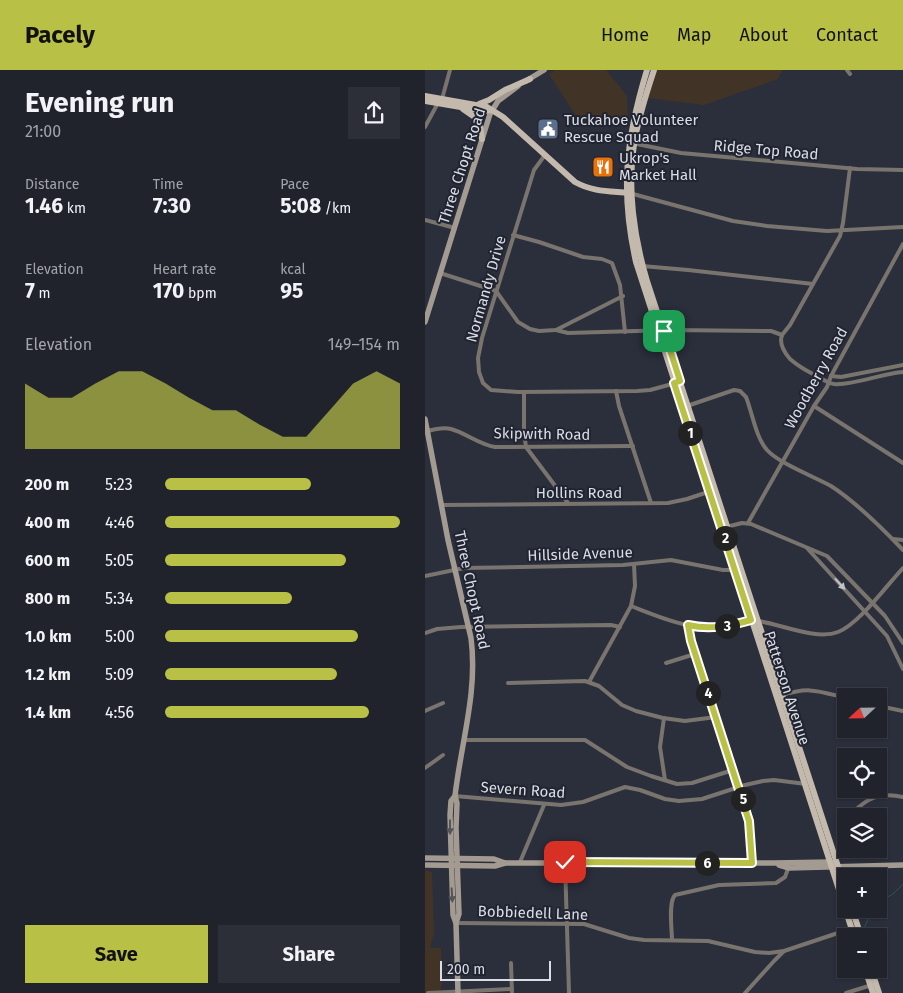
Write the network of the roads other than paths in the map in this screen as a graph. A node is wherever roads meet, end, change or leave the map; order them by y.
1 (449, 70) edge
2 (647, 70) edge
3 (654, 70) edge
4 (847, 70) edge
5 (541, 71) edge
6 (850, 74) dead end
7 (530, 78) junction
8 (425, 96) edge
9 (425, 101) edge
10 (440, 101) junction
11 (475, 104) junction
12 (460, 107) junction
13 (492, 110) junction
14 (425, 127) edge
15 (482, 139) junction
16 (632, 142) junction
17 (545, 155) junction
18 (850, 168) junction
19 (903, 170) edge
20 (629, 193) junction
21 (425, 220) edge
22 (903, 227) edge
23 (455, 228) junction
24 (841, 231) junction
25 (513, 235) junction
26 (903, 244) edge
27 (640, 267) junction
28 (440, 273) junction
29 (813, 284) junction
30 (496, 291) junction
31 (623, 296) junction
32 (425, 322) edge
33 (556, 330) junction
34 (661, 331) junction
35 (625, 332) junction
36 (782, 335) junction
37 (903, 365) edge
38 (903, 372) edge
39 (831, 376) junction
40 (677, 382) junction
41 (828, 382) junction
42 (616, 391) junction
43 (524, 392) junction
44 (685, 406) junction
45 (814, 406) junction
46 (425, 419) edge
47 (426, 431) edge
48 (633, 446) junction
49 (526, 447) junction
50 (783, 461) junction
51 (903, 463) edge
52 (712, 490) junction
53 (568, 503) junction
54 (651, 503) junction
55 (441, 505) junction
56 (748, 523) junction
57 (725, 527) junction
58 (893, 540) junction
59 (903, 540) edge
60 (807, 548) junction
61 (903, 550) edge
62 (634, 564) junction
63 (903, 568) edge
64 (455, 569) junction
65 (738, 570) junction
66 (425, 576) edge
67 (872, 602) junction
68 (631, 606) junction
69 (865, 610) junction
70 (755, 621) junction
71 (688, 625) junction
72 (469, 627) junction
73 (620, 627) junction
74 (425, 633) edge
75 (903, 643) edge
76 (695, 654) junction
77 (666, 663) dead end
78 (903, 669) edge
79 (589, 682) junction
80 (508, 683) dead end
81 (779, 696) junction
82 (837, 696) edge
83 (443, 703) dead end
84 (887, 708) edge
85 (425, 711) edge
86 (903, 712) edge
87 (716, 717) junction
88 (664, 718) junction
89 (464, 740) junction
90 (443, 755) dead end
91 (425, 768) edge
92 (733, 770) junction
93 (665, 780) junction
94 (808, 784) junction
95 (739, 787) junction
96 (455, 796) junction
97 (903, 797) edge
98 (544, 804) junction
99 (859, 807) edge
100 (425, 858) edge
101 (520, 862) junction
102 (565, 862) junction
103 (454, 863) junction
104 (752, 863) junction
105 (425, 865) edge
106 (790, 865) junction
107 (833, 865) junction
108 (903, 865) edge
109 (837, 873) edge
110 (854, 918) edge
111 (456, 923) junction
112 (567, 923) junction
113 (855, 927) junction
114 (672, 940) junction
115 (784, 952) junction
116 (511, 963) dead end
117 (870, 978) edge
118 (872, 978) edge
119 (873, 984) junction
120 (512, 991) edge
121 (458, 992) edge
122 (428, 993) edge
123 (569, 993) edge
124 (745, 993) edge
125 (846, 993) edge
126 (873, 993) edge
127 (879, 993) edge

1 - 10 street
2 - 16 main road, Patterson Avenue
3 - 16 main road, Patterson Avenue
4 - 6 street
5 - 7 main road, Three Chopt Road
7 - 11 main road
7 - 13 main road, Three Chopt Road
8 - 10 main road
9 - 10 main road
10 - 11 main road
10 - 12 main road
10 - 14 street
11 - 13 main road
12 - 13 main road
12 - 15 main road
13 - 15 main road, Three Chopt Road
13 - 17 main road
15 - 23 main road, Three Chopt Road
16 - 18 street, Ridge Top Road
16 - 20 main road, Patterson Avenue
17 - 20 main road
17 - 25 street, Normandy Drive
18 - 19 street, Ridge Top Road
18 - 24 street
20 - 24 street
20 - 27 main road, Patterson Avenue
21 - 23 street
22 - 24 street
23 - 28 main road, Three Chopt Road
24 - 29 street
25 - 30 street, Normandy Drive
25 - 31 street
26 - 39 street, Woodberry Road
27 - 29 street
27 - 34 main road, Patterson Avenue
28 - 30 street
28 - 32 main road, Three Chopt Road
29 - 36 street
30 - 33 street
30 - 43 street, Normandy Drive
31 - 33 street
31 - 35 street
33 - 35 street
34 - 35 street
34 - 36 street
34 - 40 main road, Patterson Avenue
36 - 41 street
37 - 39 street
38 - 41 street
39 - 41 street, Woodberry Road
40 - 42 street, Normandy Drive
40 - 44 main road, Patterson Avenue
41 - 45 street, Woodberry Road
42 - 43 street, Normandy Drive
42 - 48 street
43 - 49 street
44 - 50 street
44 - 52 main road, Patterson Avenue
45 - 50 street, Woodberry Road
45 - 51 street
46 - 47 main road, Three Chopt Road
47 - 49 street, Skipwith Road
47 - 55 main road, Three Chopt Road
48 - 49 street, Skipwith Road
48 - 54 street
49 - 53 street
50 - 56 street, Woodberry Road
50 - 58 street
52 - 54 street, Hollins Road
52 - 57 main road, Patterson Avenue
53 - 54 street, Hollins Road
53 - 55 street, Hollins Road
55 - 64 main road, Three Chopt Road
56 - 57 street
56 - 60 street
57 - 65 main road, Patterson Avenue
58 - 59 street
58 - 61 street
60 - 67 street
60 -> 69 street
62 - 64 street, Hillside Avenue
62 - 65 street, Hillside Avenue
62 - 68 street
63 - 67 street
64 - 66 street, Hillside Avenue
64 - 72 main road, Three Chopt Road
65 - 70 main road, Patterson Avenue
67 - 69 street
67 - 75 street
68 - 71 street
68 - 73 street
69 - 70 street
69 - 78 street
70 - 71 street
70 - 81 main road, Patterson Avenue
71 - 76 street
72 - 73 street
72 - 74 street
72 - 89 main road, Three Chopt Road
73 - 79 street
76 - 77 street
76 - 87 street
79 - 80 street
79 - 88 street
81 - 82 street
81 - 94 main road, Patterson Avenue
83 - 85 street
84 - 86 street
87 - 88 street
87 - 92 street
88 - 93 street
89 - 93 street
89 - 96 main road, Three Chopt Road
90 - 91 street
92 - 93 street
92 - 95 street
94 - 95 street, Severn Road
94 - 107 main road, Patterson Avenue
95 - 98 street, Severn Road
95 - 104 street
96 - 98 street, Severn Road
96 - 103 main road, Three Chopt Road
97 - 99 street
98 - 101 street
100 - 103 main road
101 - 102 main road
101 - 103 main road
102 - 104 main road
102 - 112 street
103 - 105 main road
103 - 111 main road, Three Chopt Road
104 - 106 main road
106 - 107 main road
106 - 114 street
107 - 108 main road
107 - 109 main road, Patterson Avenue
107 - 113 main road, Patterson Avenue
110 - 113 main road, Patterson Avenue
111 - 112 street, Bobbiedell Lane
111 - 121 main road, Three Chopt Road
112 - 114 street, Bobbiedell Lane
112 - 123 street
113 - 115 street
114 - 115 street, Bobbiedell Lane
115 - 124 street
116 - 120 street
117 - 119 main road
118 - 119 main road
119 - 125 street
119 - 126 main road
119 - 127 main road
120 - 121 street
121 - 122 street

